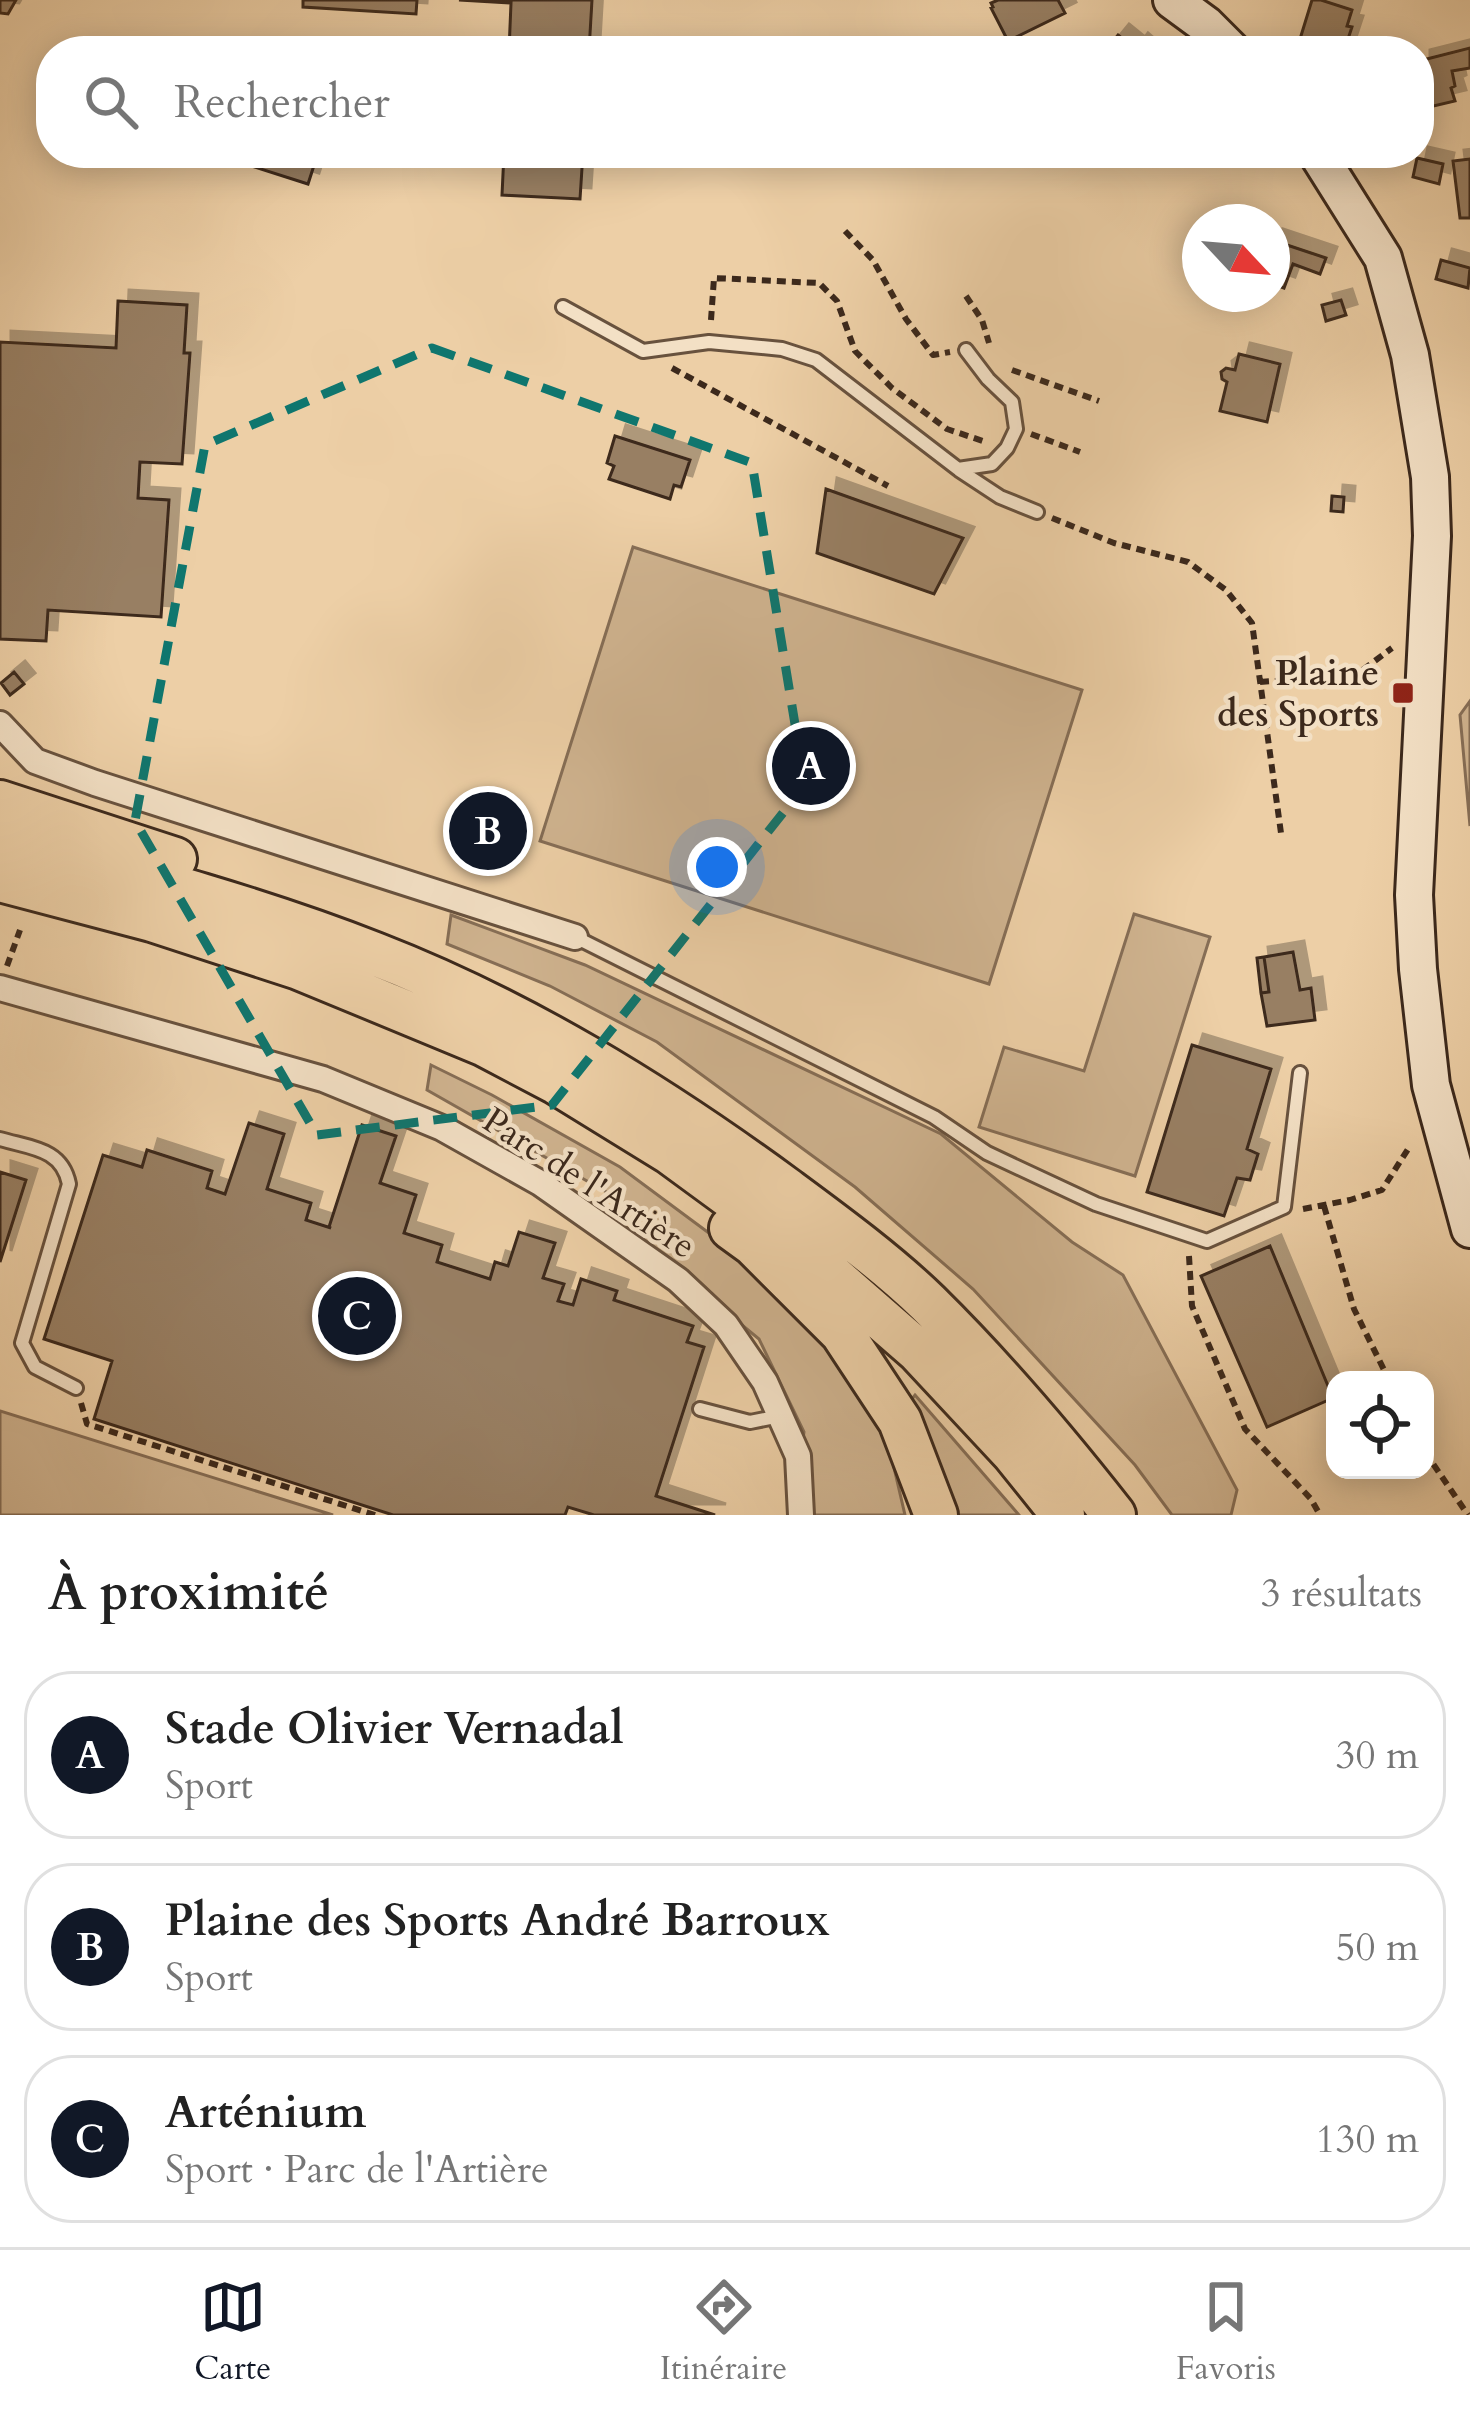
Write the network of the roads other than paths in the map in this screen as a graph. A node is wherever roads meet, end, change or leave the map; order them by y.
1 (1172, 0) edge
2 (1217, 36) edge
3 (1326, 168) edge
4 (563, 307) dead end
5 (965, 350) road end
6 (958, 470) junction
7 (1037, 512) road end
8 (0, 724) edge
9 (0, 802) edge
10 (0, 839) edge
11 (0, 880) edge
12 (575, 937) joint
13 (375, 953) junction
14 (3, 978) edge
15 (483, 1043) junction
16 (1300, 1073) dead end
17 (0, 1139) edge
18 (1470, 1229) edge
19 (76, 1388) road end
20 (700, 1409) dead end
21 (780, 1416) junction
22 (1051, 1435) junction
23 (801, 1515) edge
24 (936, 1515) edge
25 (1063, 1515) edge
26 (1114, 1515) edge
27 (1146, 1515) edge

1 - 2 main road
3 - 18 main road
4 - 6 lane
5 - 6 lane
6 - 7 lane
8 - 12 street
9 - 13 highway
10 - 13 highway
11 - 15 highway
12 - 16 lane
13 - 22 highway
14 - 21 street, Parc de l'Artière
15 - 24 highway
15 - 25 highway
17 - 19 lane
20 - 21 lane
21 - 23 street, Parc de l'Artière
22 - 26 highway
22 - 27 highway

